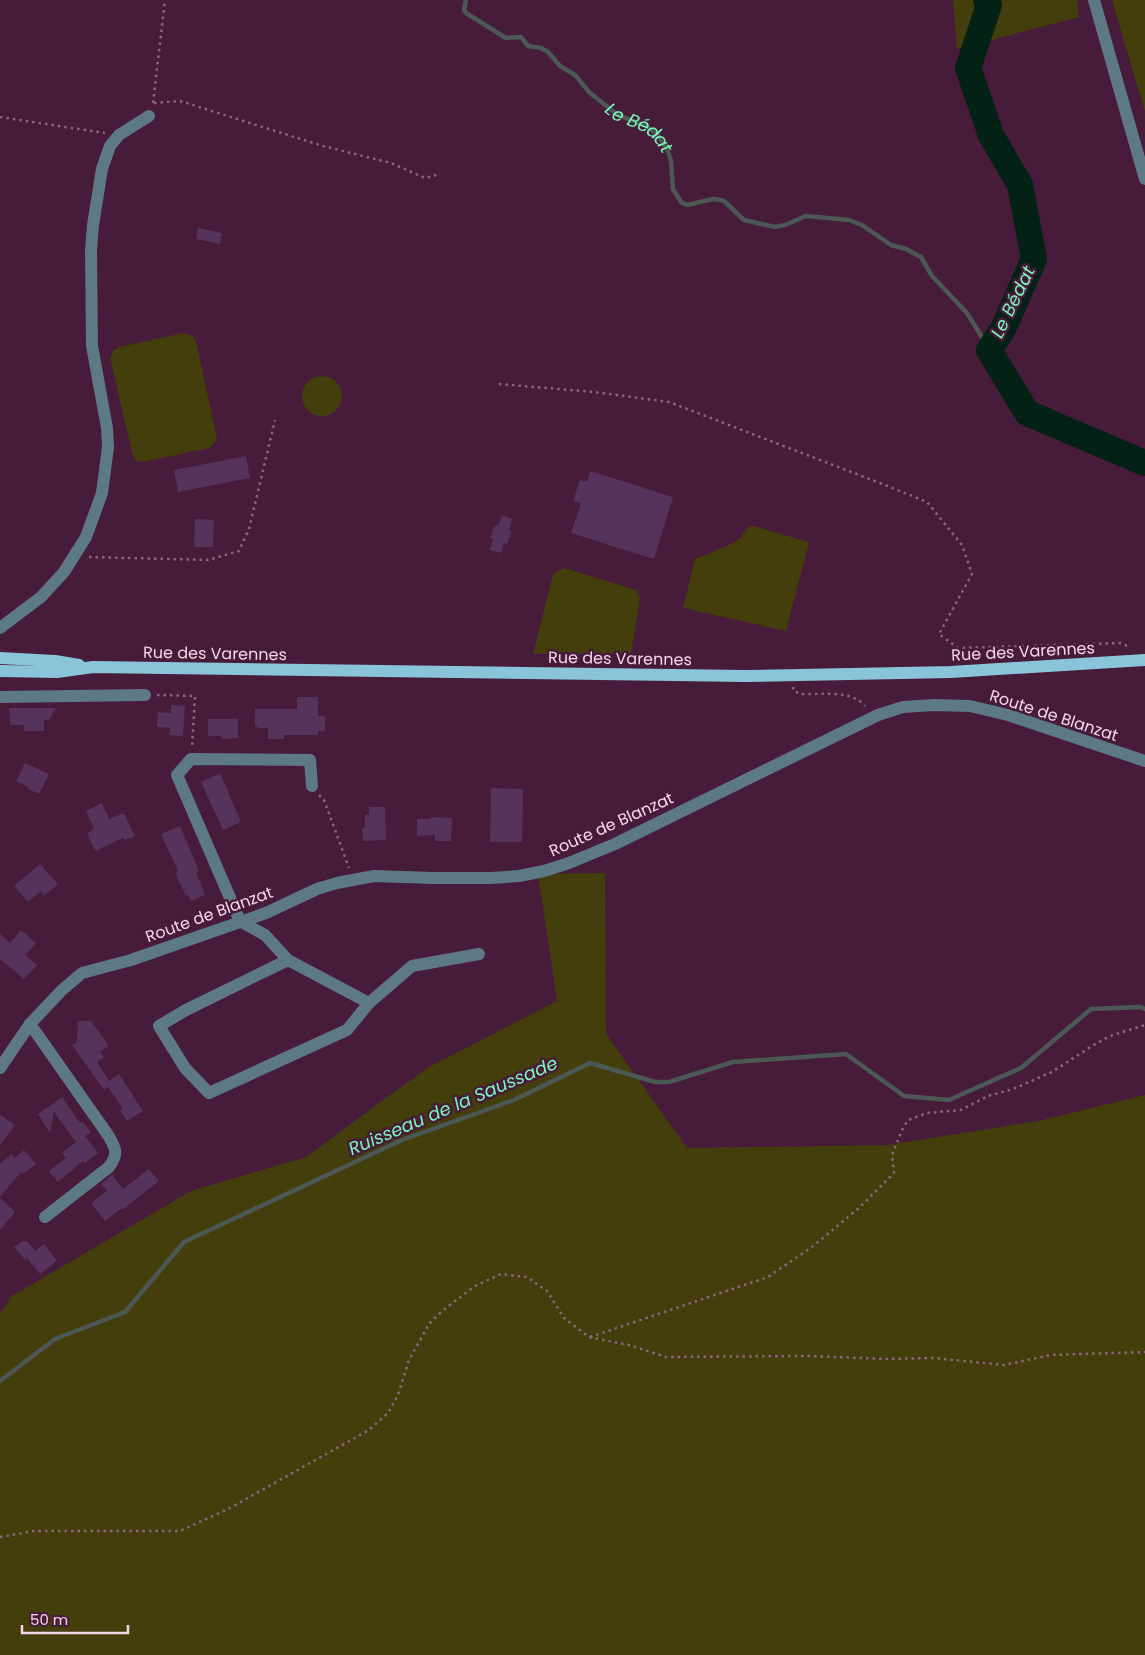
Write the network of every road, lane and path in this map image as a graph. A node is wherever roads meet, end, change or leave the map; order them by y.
1 (164, 0) edge
2 (1094, 0) edge
3 (153, 103) junction
4 (149, 116) joint
5 (0, 117) edge
6 (119, 135) junction
7 (437, 175) dead end
8 (1145, 179) edge
9 (499, 384) dead end
10 (275, 420) dead end
11 (75, 556) junction
12 (0, 628) edge
13 (1141, 655) edge
14 (0, 658) edge
15 (94, 667) junction
16 (0, 671) edge
17 (789, 676) junction
18 (145, 695) joint
19 (0, 697) edge
20 (874, 717) junction
21 (191, 759) junction
22 (1145, 761) edge
23 (312, 786) joint
24 (354, 879) junction
25 (240, 921) junction
26 (479, 954) dead end
27 (288, 960) junction
28 (369, 1003) junction
29 (30, 1024) junction
30 (1145, 1025) edge
31 (0, 1068) edge
32 (45, 1217) dead end
33 (589, 1337) junction
34 (1145, 1352) edge
35 (0, 1537) edge

1 - 3 path
2 - 8 street
3 - 4 path
3 - 7 path
4 - 6 street
5 - 6 path
6 - 11 street
9 - 13 path
10 - 11 path
11 - 12 street
13 - 17 main road, Rue des Varennes
14 - 15 main road, Rue des Varennes
15 - 16 main road, Rue des Varennes
15 - 17 main road, Rue des Varennes
17 - 20 path
18 - 19 street
18 - 21 path
20 - 22 street, Route de Blanzat
20 - 24 street, Route de Blanzat
21 - 23 street
21 - 25 street
23 - 24 path
24 - 25 street, Route de Blanzat
25 - 27 street
25 - 29 street, Route de Blanzat
26 - 28 street
27 - 28 street
27 - 28 street
29 - 31 street, Route de Blanzat
29 - 32 street
30 - 33 path
33 - 34 path
33 - 35 path

